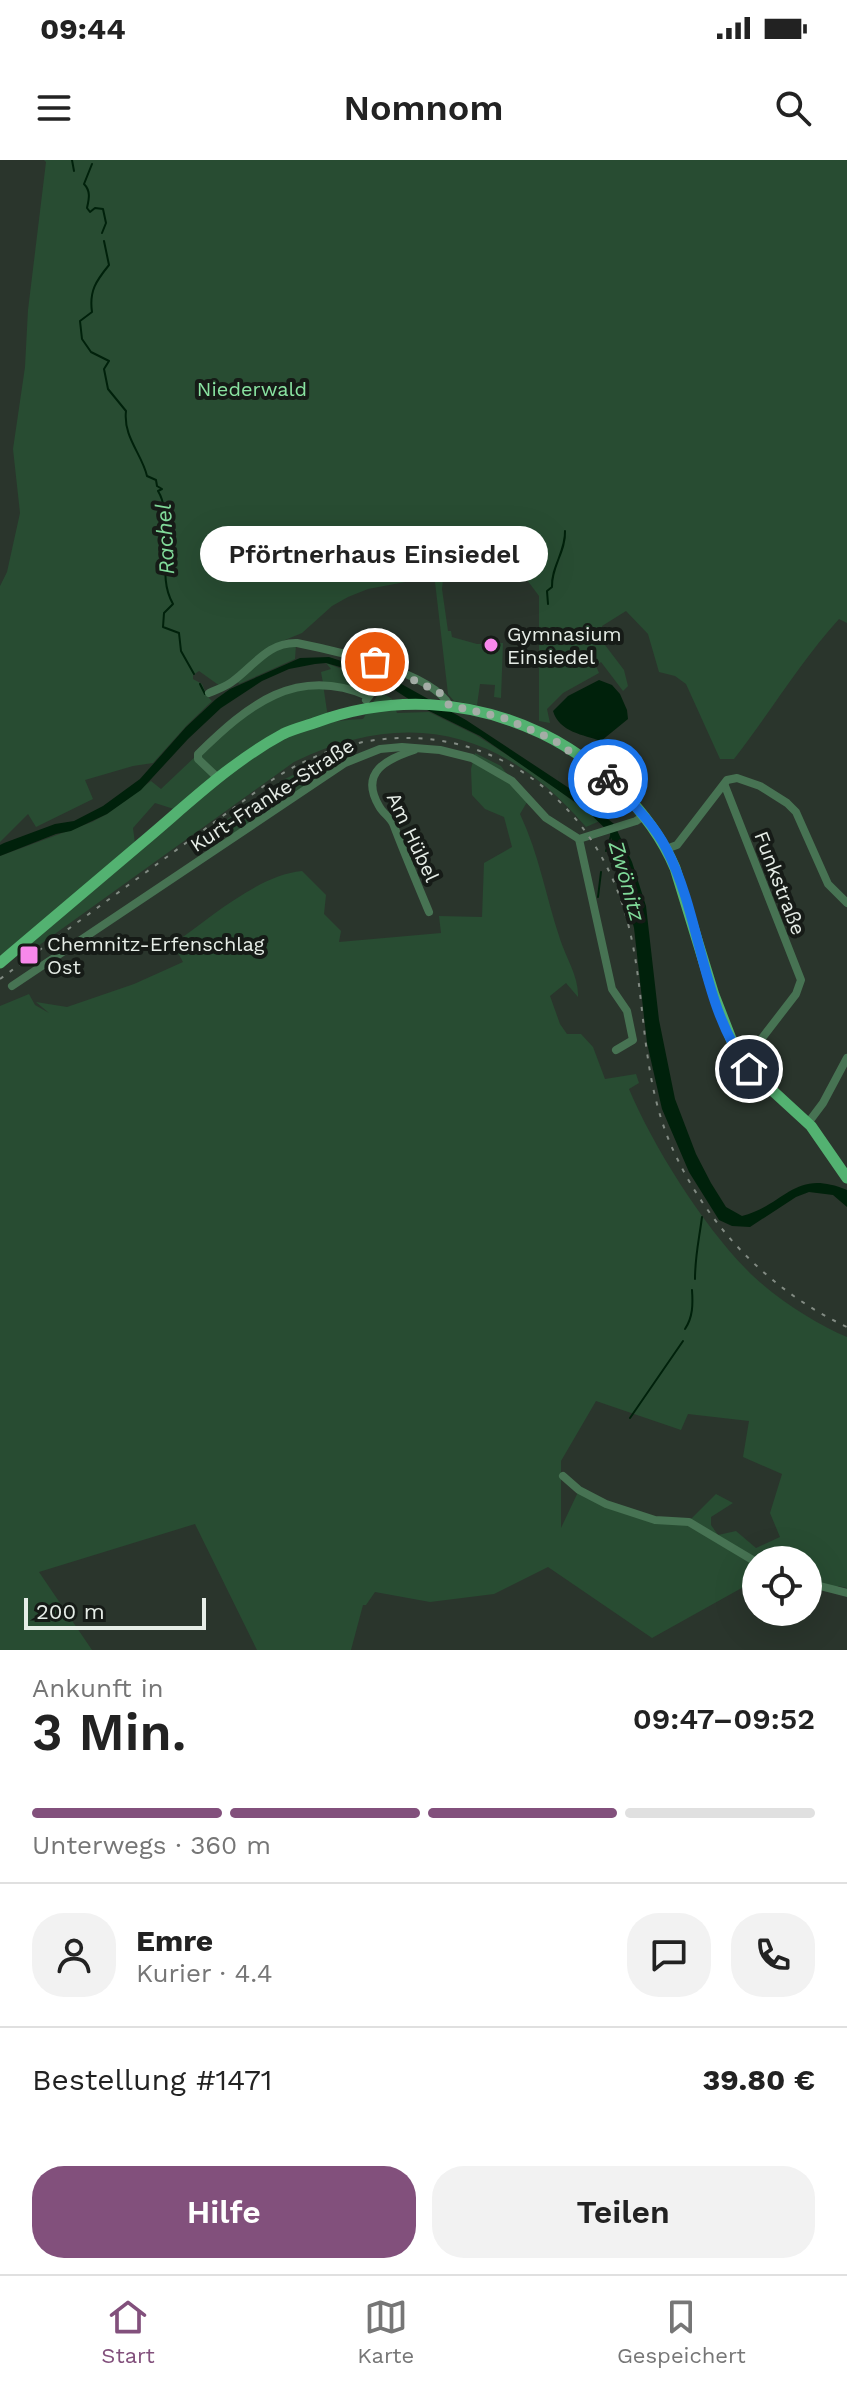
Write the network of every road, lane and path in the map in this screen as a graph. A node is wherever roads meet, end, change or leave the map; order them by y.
1 (378, 685) dead end
2 (209, 693) dead end
3 (368, 696) junction
4 (443, 705) junction
5 (361, 708) junction
6 (414, 750) junction
7 (218, 778) junction
8 (725, 786) junction
9 (644, 816) junction
10 (579, 839) junction
11 (666, 849) junction
12 (847, 903) edge
13 (429, 912) dead end
14 (0, 963) edge
15 (12, 986) dead end
16 (616, 1050) dead end
17 (847, 1058) edge
18 (742, 1059) junction
19 (808, 1123) junction
20 (847, 1178) edge
21 (563, 1476) dead end
22 (742, 1554) edge
23 (822, 1587) edge
24 (847, 1593) edge

1 - 3 street
2 - 4 street
3 - 5 street
3 - 7 street
4 - 5 main road
4 - 9 main road
5 - 7 main road
6 - 10 street, Kurt-Franke-Straße
6 - 13 street, Am Hübel
6 - 15 street, Kurt-Franke-Straße
7 - 14 main road
8 - 11 street
8 - 12 street
8 - 18 street, Funkstraße
9 - 10 street
9 - 11 main road
10 - 16 street
11 - 18 main road
17 - 19 street
18 - 19 main road
19 - 20 main road
21 - 22 street
23 - 24 street

